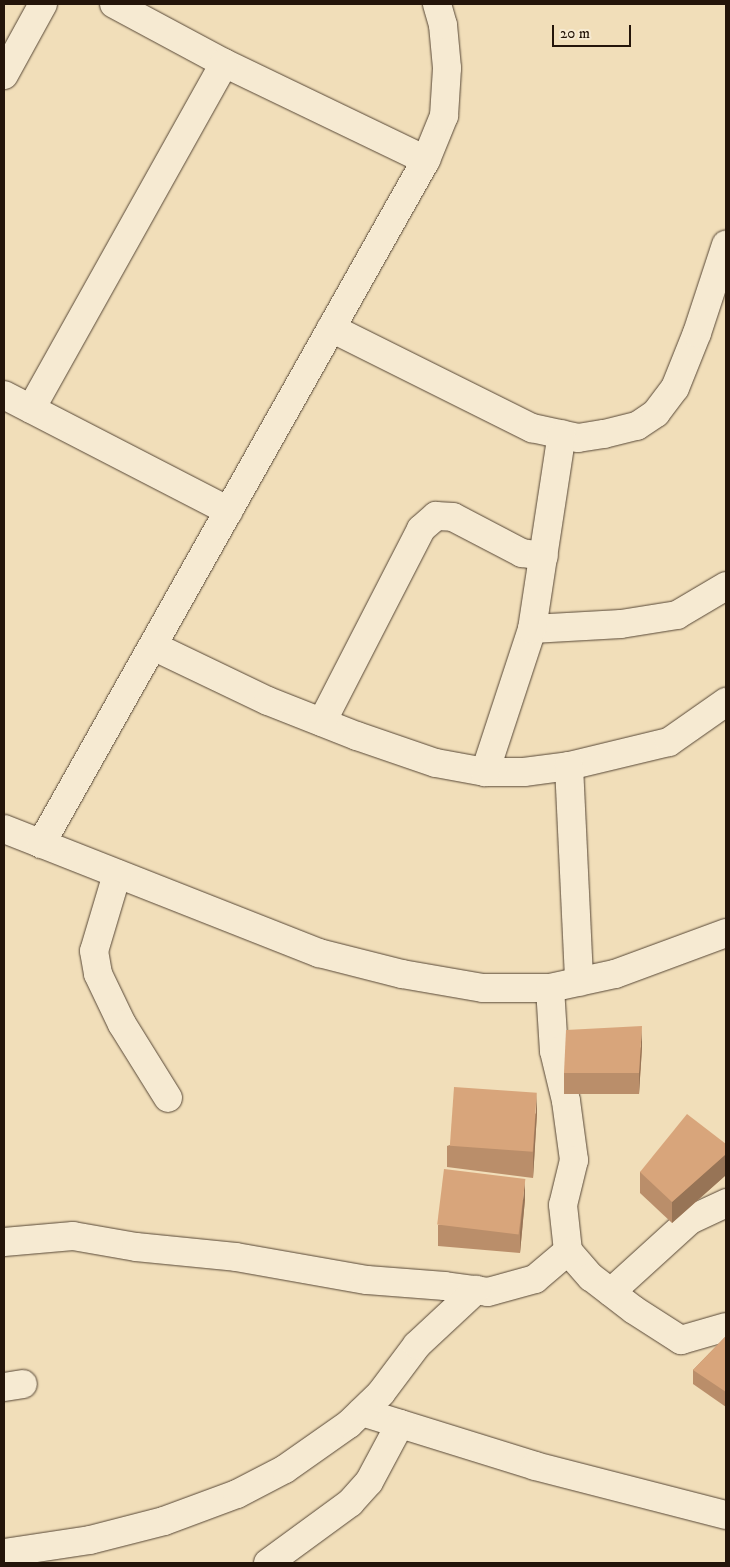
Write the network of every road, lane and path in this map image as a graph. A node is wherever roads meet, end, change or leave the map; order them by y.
1 (43, 4) edge
2 (114, 4) edge
3 (437, 4) edge
4 (148, 12) edge
5 (224, 63) junction
6 (4, 75) edge
7 (426, 160) junction
8 (726, 245) edge
9 (719, 293) edge
10 (330, 328) junction
11 (4, 395) edge
12 (31, 409) junction
13 (562, 434) junction
14 (229, 511) junction
15 (544, 556) junction
16 (726, 586) edge
17 (532, 629) junction
18 (153, 646) junction
19 (726, 702) edge
20 (322, 722) junction
21 (569, 766) junction
22 (485, 772) junction
23 (4, 829) edge
24 (41, 844) junction
25 (117, 874) junction
26 (726, 933) edge
27 (579, 982) junction
28 (550, 988) junction
29 (168, 1098) dead end
30 (726, 1203) edge
31 (4, 1242) edge
32 (568, 1251) junction
33 (476, 1290) junction
34 (611, 1292) junction
35 (726, 1327) edge
36 (362, 1412) junction
37 (400, 1424) junction
38 (726, 1515) edge
39 (4, 1553) edge
40 (268, 1563) edge

1 - 6 street
2 - 4 street
3 - 7 street
4 - 5 street
5 - 7 street
5 - 12 street
7 - 10 street
8 - 9 street
9 - 13 street
10 - 13 street
10 - 14 street
11 - 12 street
12 - 14 street
13 - 15 street
14 - 18 street
15 - 17 street
15 - 20 street
16 - 17 street
17 - 22 street
18 - 20 street
18 - 24 street
19 - 21 street
20 - 22 street
21 - 22 street
21 - 27 street
23 - 24 street
24 - 25 street
25 - 28 street
25 - 29 street
26 - 27 street
27 - 28 street
28 - 32 street
30 - 34 street
31 - 33 street
32 - 33 street
32 - 34 street
33 - 36 street
34 - 35 street
36 - 37 street
36 - 39 street
37 - 38 street
37 - 40 street

